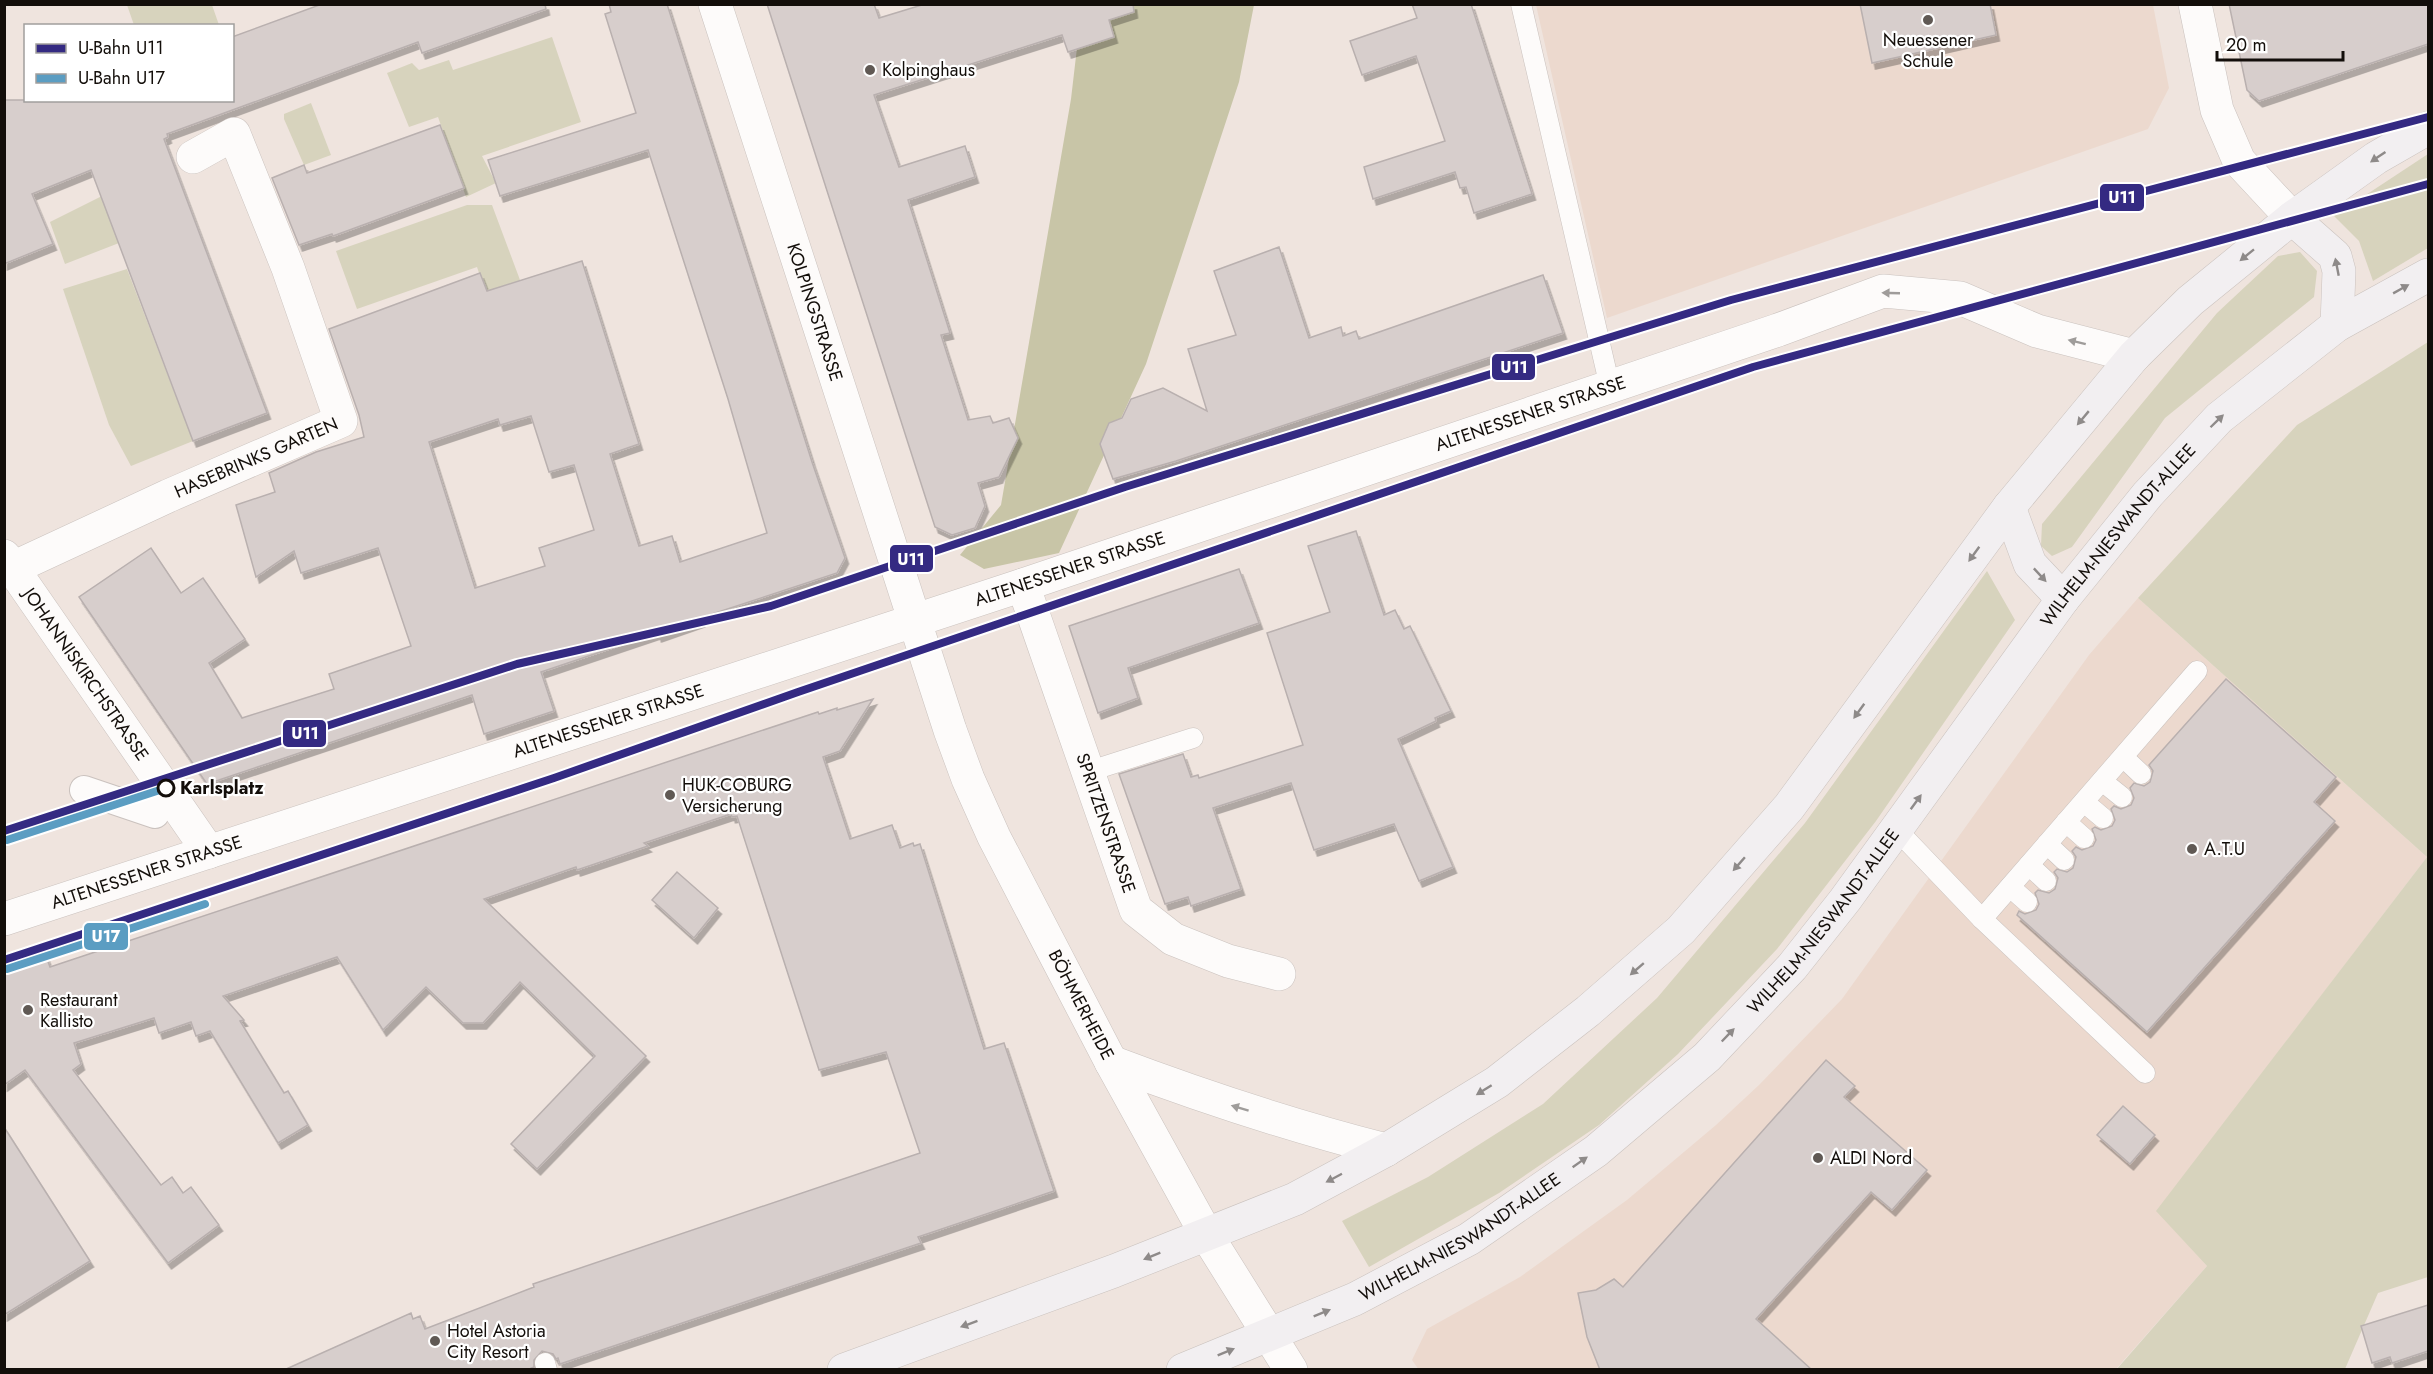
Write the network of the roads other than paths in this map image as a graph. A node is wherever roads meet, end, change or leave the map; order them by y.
1 (715, 4) edge
2 (1521, 4) edge
3 (2195, 4) edge
4 (2428, 128) edge
5 (193, 157) dead end
6 (2292, 218) junction
7 (2428, 274) edge
8 (2337, 325) junction
9 (2134, 356) junction
10 (1610, 387) junction
11 (2009, 507) junction
12 (9, 562) edge
13 (1023, 585) junction
14 (2062, 599) junction
15 (915, 620) junction
16 (2197, 671) dead end
17 (1193, 738) dead end
18 (2123, 757) junction
19 (1087, 772) junction
20 (2141, 774) dead end
21 (2102, 781) junction
22 (84, 790) dead end
23 (2122, 797) dead end
24 (2084, 802) junction
25 (155, 814) dead end
26 (2103, 818) dead end
27 (2066, 822) junction
28 (1896, 829) junction
29 (2084, 838) dead end
30 (2047, 844) junction
31 (209, 852) junction
32 (2064, 860) dead end
33 (2029, 866) junction
34 (2046, 881) dead end
35 (2010, 887) junction
36 (2027, 902) dead end
37 (4, 919) edge
38 (1982, 919) junction
39 (1279, 974) dead end
40 (1111, 1062) junction
41 (2145, 1073) dead end
42 (1386, 1150) junction
43 (1206, 1234) junction
44 (1268, 1335) junction
45 (844, 1370) edge
46 (1184, 1370) edge
47 (1291, 1370) edge

1 - 15 street, KOLPINGSTRASSE
2 - 10 lane
3 - 6 street
4 -> 6 main road
5 - 12 street, HASEBRINKS GARTEN
8 -> 6 main road
6 -> 9 main road
8 -> 7 main road
14 -> 8 main road, WILHELM-NIESWANDT-ALLEE
9 -> 10 street, ALTENESSENER STRASSE
9 -> 11 main road
10 - 13 street, ALTENESSENER STRASSE
11 -> 14 main road
11 -> 42 main road
12 - 31 street, JOHANNISKIRCHSTRASSE
13 - 15 street, ALTENESSENER STRASSE
13 - 19 street, SPRITZENSTRASSE
28 -> 14 main road, WILHELM-NIESWANDT-ALLEE
15 - 31 street, ALTENESSENER STRASSE
15 - 40 street, BÖHMERHEIDE
16 - 18 lane
17 - 19 lane
18 - 20 lane
18 - 21 lane
19 - 39 street, SPRITZENSTRASSE
21 - 23 lane
21 - 24 lane
22 - 25 street
24 - 26 lane
24 - 27 lane
27 - 29 lane
27 - 30 lane
28 - 38 lane
44 -> 28 main road, WILHELM-NIESWANDT-ALLEE
30 - 32 lane
30 - 33 lane
31 - 37 street, ALTENESSENER STRASSE
33 - 34 lane
33 - 35 lane
35 - 36 lane
35 - 38 lane
38 - 41 lane
42 -> 40 street
40 - 43 street, BÖHMERHEIDE
42 -> 43 main road
43 - 44 street, BÖHMERHEIDE
43 -> 45 main road
46 -> 44 main road, WILHELM-NIESWANDT-ALLEE
44 - 47 street, BÖHMERHEIDE

